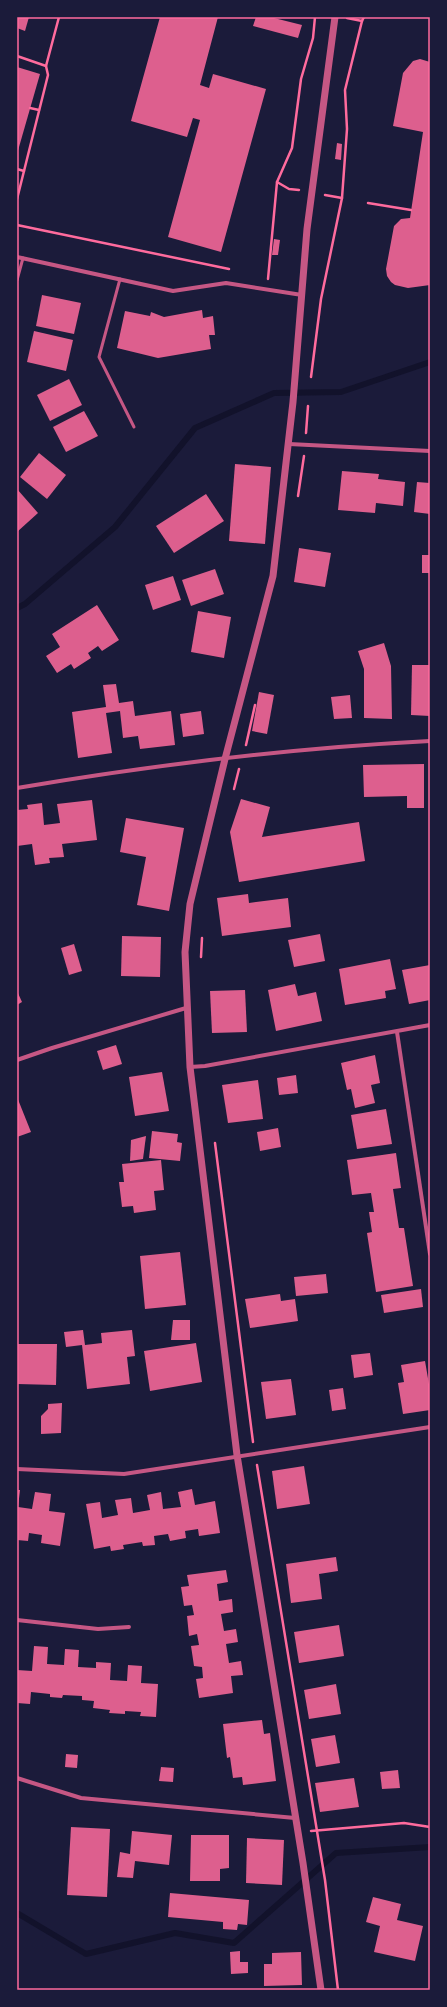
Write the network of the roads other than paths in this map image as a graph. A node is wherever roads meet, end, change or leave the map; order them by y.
1 (335, 17) edge
2 (17, 257) edge
3 (23, 258) junction
4 (120, 279) junction
5 (17, 280) edge
6 (302, 295) junction
7 (134, 427) dead end
8 (289, 444) junction
9 (430, 451) edge
10 (430, 741) edge
11 (225, 758) junction
12 (17, 788) edge
13 (186, 1008) junction
14 (430, 1025) edge
15 (397, 1032) junction
16 (17, 1060) edge
17 (190, 1067) junction
18 (430, 1254) edge
19 (430, 1427) edge
20 (237, 1455) junction
21 (17, 1469) edge
22 (17, 1620) edge
23 (129, 1627) dead end
24 (17, 1778) edge
25 (294, 1818) junction
26 (321, 1990) edge

1 - 6 street
2 - 3 street
3 - 4 street
3 - 5 lane
4 - 6 street
4 - 7 lane
6 - 8 street
8 - 9 street
8 - 11 street
10 - 11 street
11 - 12 street
11 - 13 street
13 - 16 street
13 - 17 street
14 - 15 street
15 - 17 street
15 - 18 street
17 - 20 street
19 - 20 street
20 - 21 street
20 - 25 street
22 - 23 street
24 - 25 street
25 - 26 street

